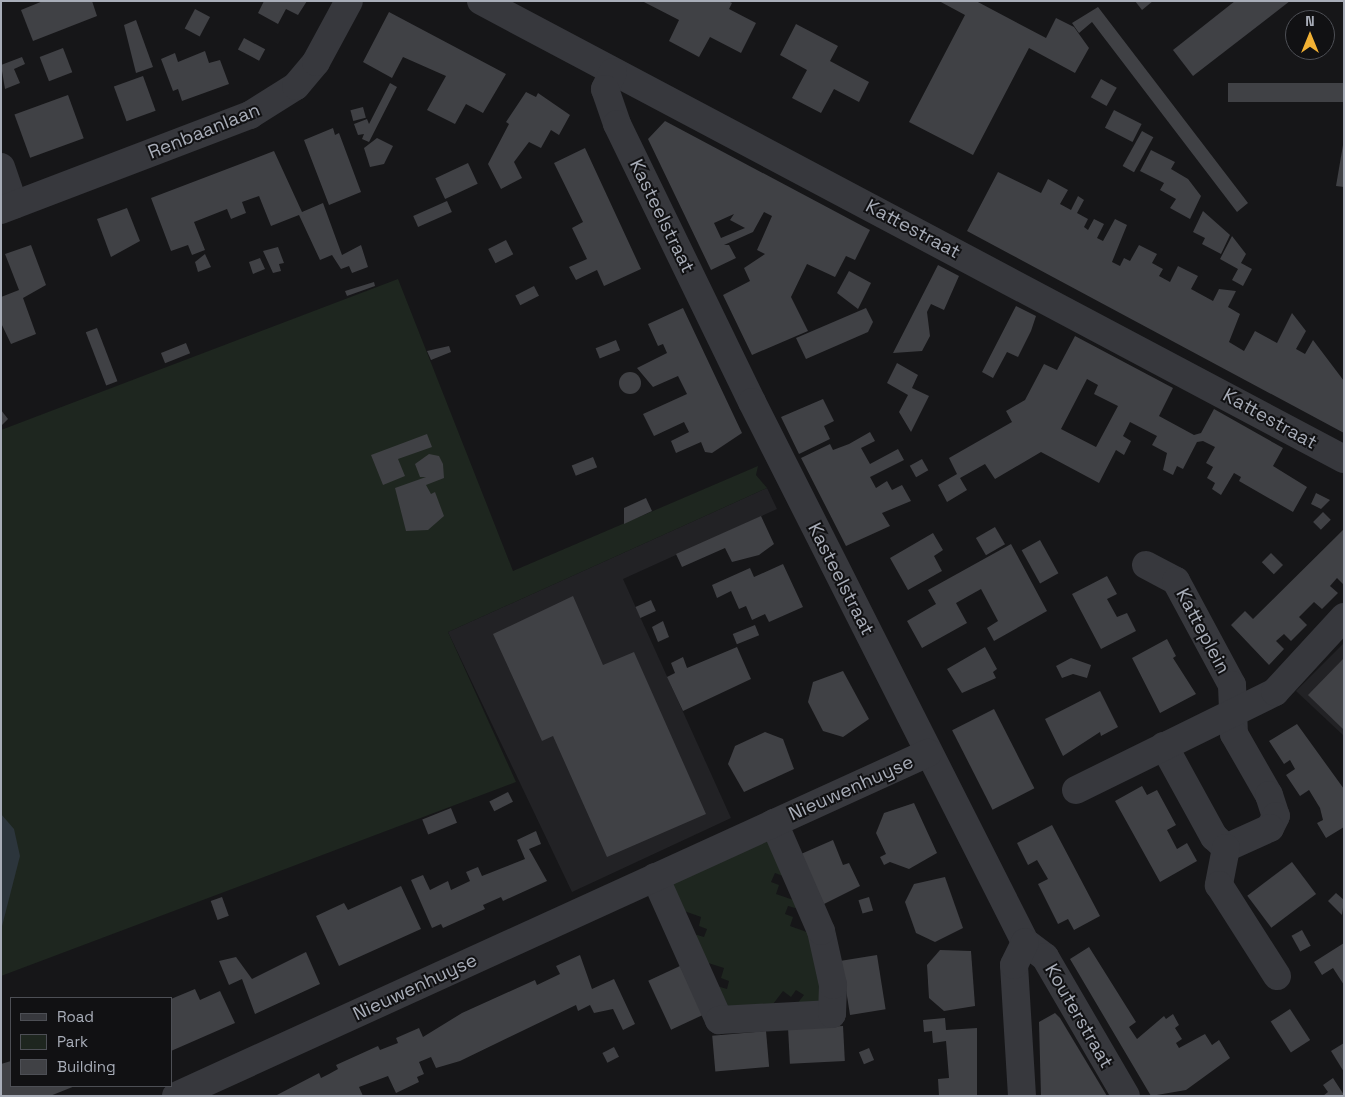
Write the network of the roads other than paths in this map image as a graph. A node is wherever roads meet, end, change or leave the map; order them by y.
1 (349, 1) edge
2 (481, 1) edge
3 (613, 72) junction
4 (1, 167) edge
5 (8, 207) edge
6 (1344, 459) edge
7 (1146, 565) dead end
8 (1344, 617) edge
9 (1234, 715) junction
10 (1164, 746) junction
11 (928, 753) junction
12 (1076, 790) dead end
13 (774, 823) junction
14 (1226, 848) junction
15 (654, 877) junction
16 (1025, 942) junction
17 (1277, 976) dead end
18 (176, 1096) edge
19 (1022, 1096) edge
20 (1126, 1096) edge

1 - 5 street, Renbaanlaan
2 - 3 street, Kattestraat
3 - 6 street, Kattestraat
3 - 11 street, Kasteelstraat
4 - 5 street, Renbaanlaan
7 - 9 street, Katteplein
8 - 9 street
9 - 10 street
9 - 14 street, Katteplein
10 - 12 street
10 - 14 street
11 - 13 street, Nieuwenhuyse
11 - 16 street, Kasteelstraat
13 - 15 street, Nieuwenhuyse
13 - 15 street, Nieuwenhuyse
14 - 17 street
15 - 18 street, Nieuwenhuyse
16 - 19 street
16 - 20 street, Kouterstraat

